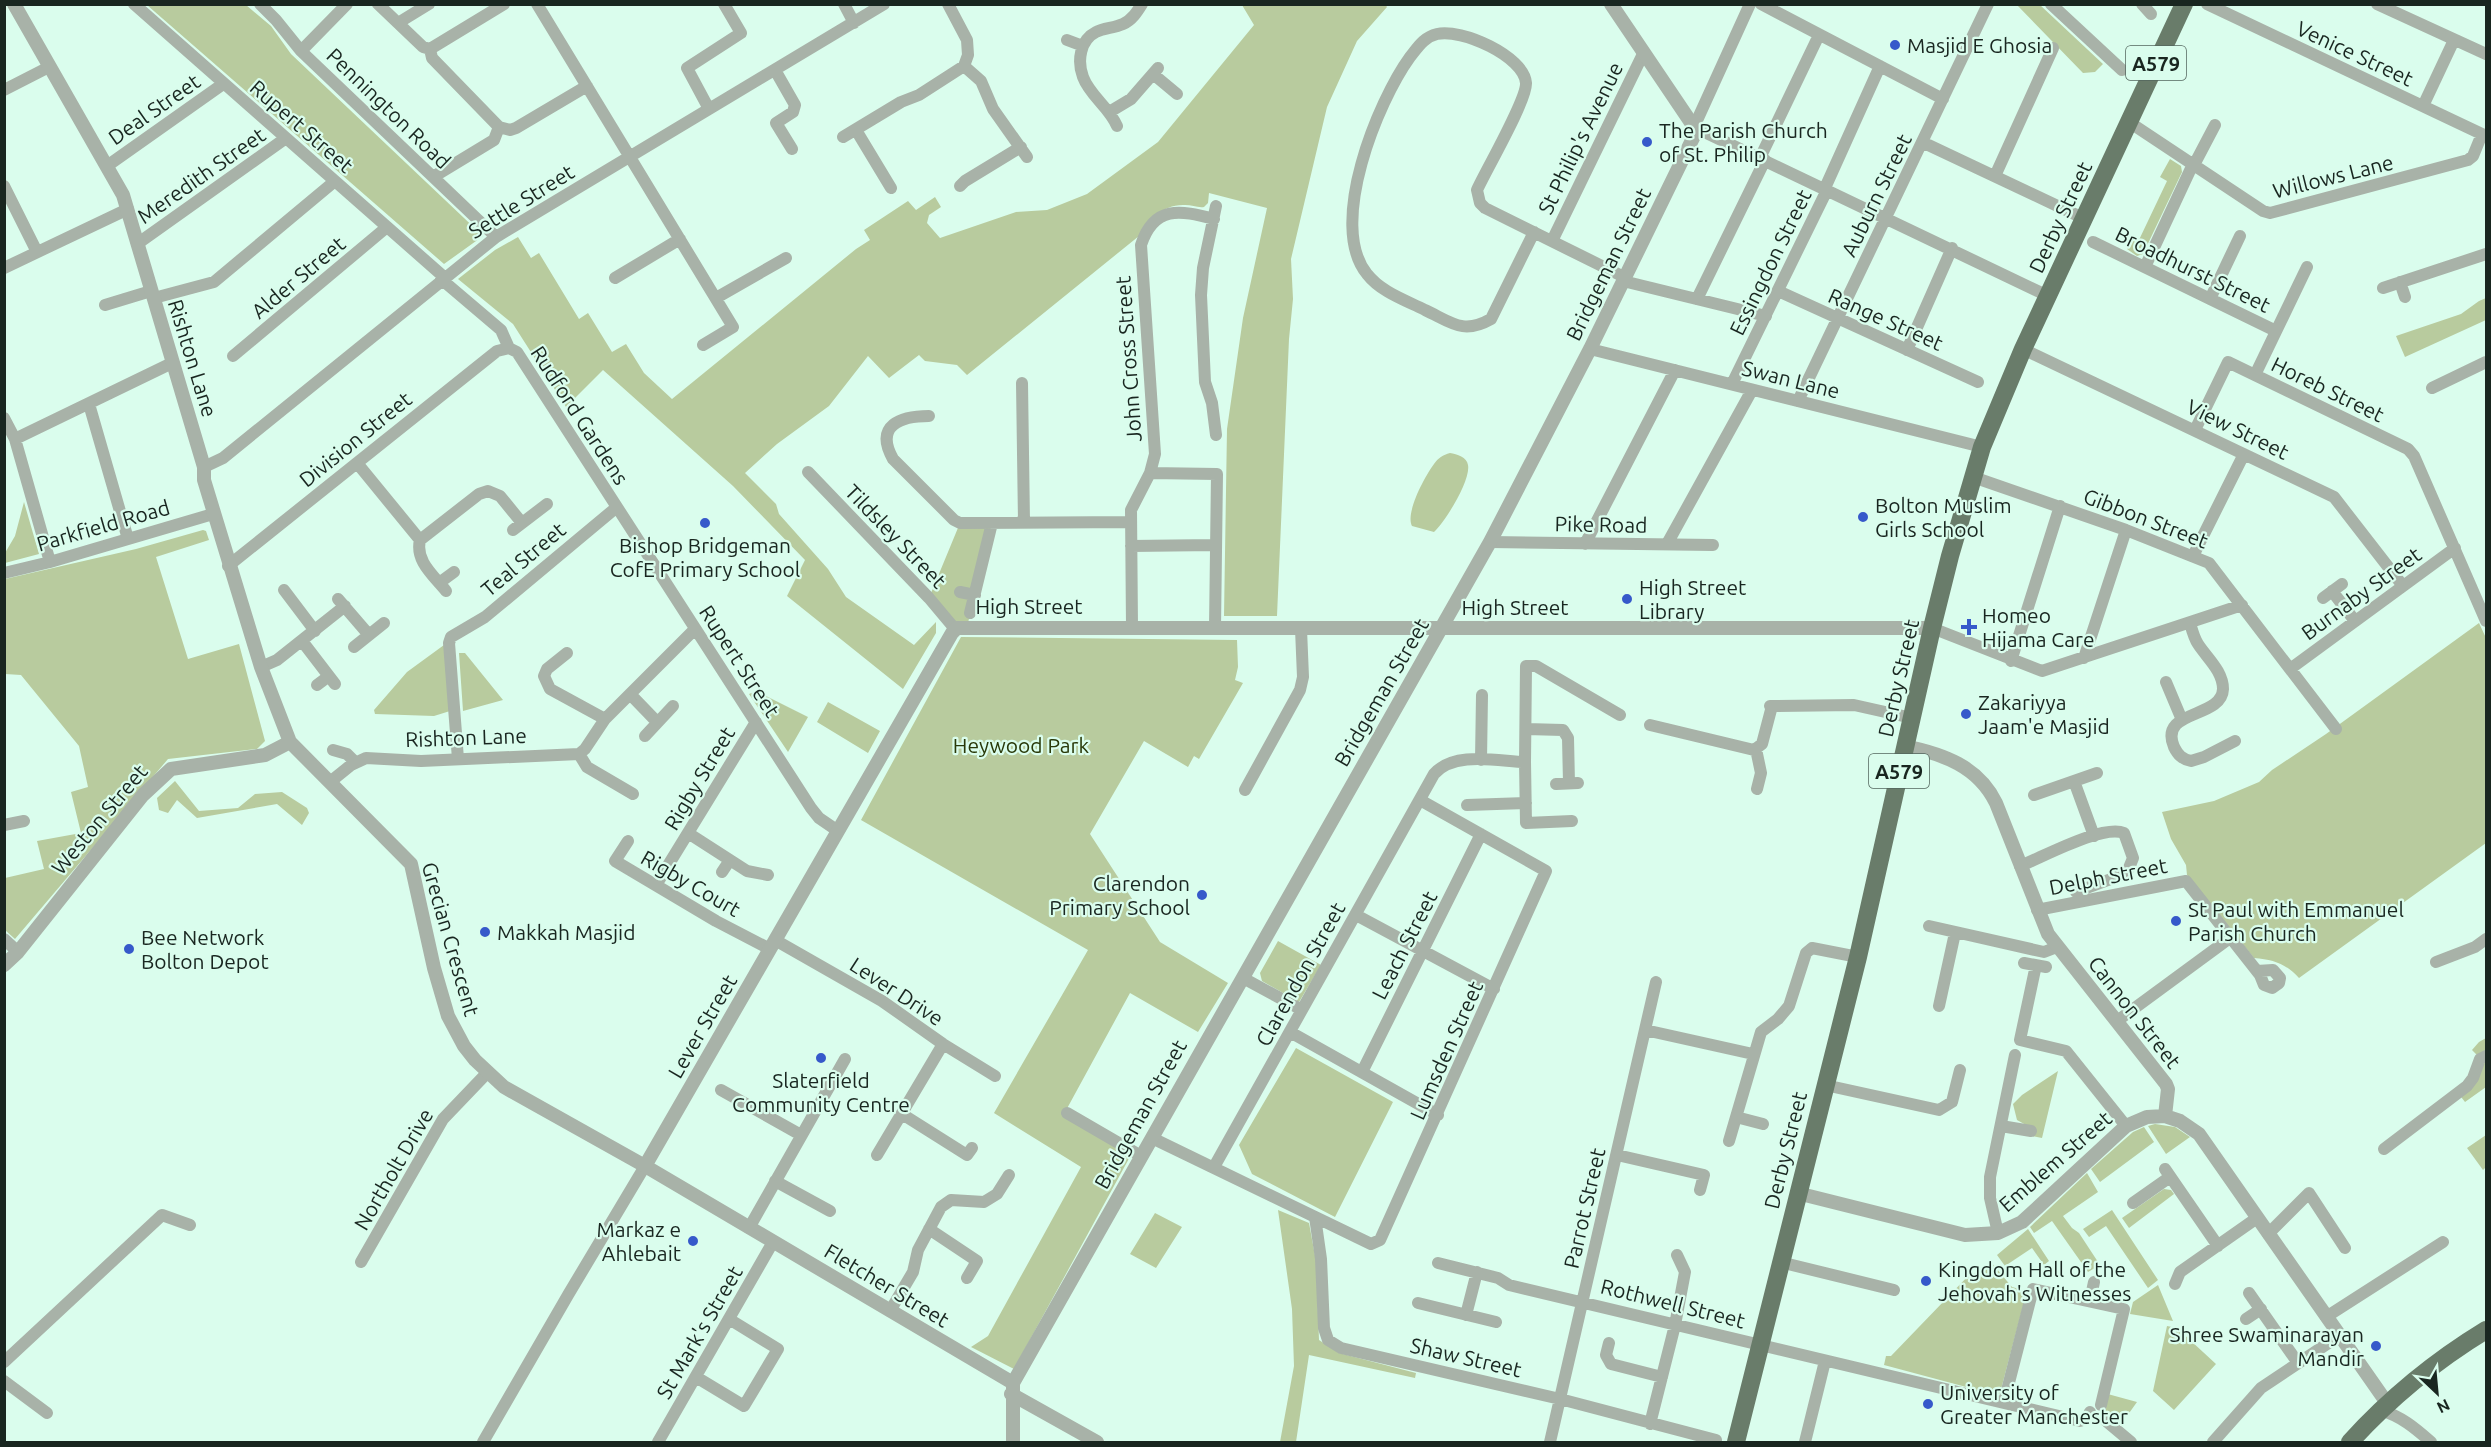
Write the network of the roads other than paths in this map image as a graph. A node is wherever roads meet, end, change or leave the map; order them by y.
1 (14, 4) edge
2 (134, 4) edge
3 (260, 4) edge
4 (347, 4) edge
5 (378, 4) edge
6 (429, 4) edge
7 (504, 4) edge
8 (537, 4) edge
9 (724, 4) edge
10 (844, 4) edge
11 (884, 4) edge
12 (948, 4) edge
13 (1142, 4) edge
14 (1611, 4) edge
15 (1750, 4) edge
16 (1761, 4) edge
17 (1988, 4) edge
18 (2051, 4) edge
19 (2142, 4) edge
20 (2184, 4) edge
21 (2207, 4) edge
22 (2377, 4) edge
23 (2151, 14) dead end
24 (398, 23) junction
25 (854, 23) junction
26 (1819, 35) junction
27 (1067, 40) dead end
28 (2454, 40) junction
29 (1083, 46) junction
30 (2053, 48) dead end
31 (430, 49) junction
32 (301, 51) junction
33 (1644, 52) junction
34 (2487, 54) edge
35 (964, 66) junction
36 (1880, 66) junction
37 (49, 67) junction
38 (775, 70) junction
39 (2122, 70) dead end
40 (223, 84) junction
41 (587, 86) junction
42 (4, 90) edge
43 (1177, 94) dead end
44 (1943, 99) junction
45 (2423, 106) junction
46 (709, 109) junction
47 (1111, 111) junction
48 (2128, 122) junction
49 (2215, 125) dead end
50 (1117, 126) dead end
51 (1694, 126) junction
52 (499, 127) junction
53 (856, 130) junction
54 (2484, 135) edge
55 (843, 137) dead end
56 (286, 138) junction
57 (1922, 142) junction
58 (792, 148) dead end
59 (630, 156) junction
60 (1763, 159) junction
61 (2194, 165) junction
62 (107, 166) junction
63 (1995, 176) junction
64 (433, 177) junction
65 (334, 181) junction
66 (4, 186) edge
67 (960, 186) dead end
68 (891, 188) dead end
69 (1826, 189) junction
70 (128, 209) junction
71 (1886, 217) junction
72 (2085, 219) junction
73 (387, 227) junction
74 (1534, 232) junction
75 (2240, 236) dead end
76 (493, 239) junction
77 (680, 239) junction
78 (1552, 241) junction
79 (2093, 242) dead end
80 (137, 244) junction
81 (1952, 248) junction
82 (37, 252) junction
83 (2487, 254) edge
84 (786, 258) dead end
85 (2145, 267) junction
86 (2307, 267) dead end
87 (4, 268) edge
88 (445, 276) junction
89 (615, 278) dead end
90 (1623, 279) junction
91 (2400, 282) junction
92 (2383, 288) dead end
93 (1778, 291) junction
94 (153, 295) junction
95 (2048, 296) junction
96 (2405, 297) dead end
97 (716, 298) junction
98 (1697, 298) junction
99 (2210, 299) junction
100 (105, 305) dead end
101 (1766, 316) junction
102 (1838, 318) junction
103 (2276, 332) junction
104 (703, 345) dead end
105 (509, 348) junction
106 (1590, 349) junction
107 (2023, 349) junction
108 (1907, 350) junction
109 (233, 356) dead end
110 (2487, 362) edge
111 (172, 363) junction
112 (1675, 370) junction
113 (2255, 375) junction
114 (1978, 382) dead end
115 (1022, 383) dead end
116 (1732, 384) junction
117 (2432, 388) dead end
118 (1752, 390) junction
119 (1798, 401) junction
120 (89, 404) junction
121 (929, 416) dead end
122 (4, 418) edge
123 (2195, 430) junction
124 (1216, 435) dead end
125 (15, 439) junction
126 (1982, 447) junction
127 (2244, 454) junction
128 (357, 463) junction
129 (204, 467) junction
130 (808, 472) dead end
131 (1150, 473) junction
132 (1973, 477) junction
133 (547, 504) dead end
134 (2060, 506) junction
135 (617, 507) junction
136 (213, 514) junction
137 (1024, 522) junction
138 (1131, 522) junction
139 (992, 523) junction
140 (2126, 530) junction
141 (128, 539) junction
142 (420, 540) junction
143 (1490, 542) junction
144 (1585, 544) junction
145 (1667, 544) junction
146 (1215, 545) junction
147 (1713, 545) dead end
148 (1131, 546) junction
149 (2455, 548) junction
150 (2193, 556) junction
151 (50, 562) junction
152 (228, 566) junction
153 (454, 572) dead end
154 (4, 573) edge
155 (2403, 586) junction
156 (284, 590) dead end
157 (2332, 591) dead end
158 (960, 592) dead end
159 (975, 595) junction
160 (2481, 595) edge
161 (2242, 605) junction
162 (970, 613) dead end
163 (2355, 621) junction
164 (2487, 621) edge
165 (2190, 622) junction
166 (384, 623) dead end
167 (1132, 627) junction
168 (1215, 628) junction
169 (1441, 628) junction
170 (1932, 628) junction
171 (695, 629) junction
172 (955, 629) junction
173 (1301, 629) junction
174 (315, 631) junction
175 (369, 635) junction
176 (302, 641) junction
177 (354, 648) dead end
178 (567, 653) dead end
179 (2084, 658) junction
180 (2011, 661) junction
181 (261, 667) junction
182 (2290, 669) junction
183 (2166, 682) dead end
184 (317, 686) dead end
185 (630, 694) junction
186 (1482, 695) dead end
187 (673, 706) dead end
188 (1482, 712) junction
189 (1468, 713) dead end
190 (1620, 715) dead end
191 (1912, 718) junction
192 (605, 719) junction
193 (2182, 720) junction
194 (657, 722) junction
195 (756, 722) junction
196 (1650, 725) dead end
197 (1526, 729) junction
198 (2336, 729) dead end
199 (645, 736) dead end
200 (2235, 741) dead end
201 (290, 742) junction
202 (1905, 746) junction
203 (1756, 749) junction
204 (333, 750) dead end
205 (579, 754) junction
206 (458, 759) junction
207 (1481, 760) junction
208 (355, 762) junction
209 (1525, 762) junction
210 (2097, 773) dead end
211 (2074, 781) junction
212 (330, 782) junction
213 (1556, 783) dead end
214 (1757, 789) dead end
215 (1245, 790) dead end
216 (633, 794) dead end
217 (2034, 795) dead end
218 (1419, 800) junction
219 (1526, 803) junction
220 (1473, 809) dead end
221 (24, 821) dead end
222 (1572, 821) dead end
223 (4, 825) edge
224 (838, 831) junction
225 (688, 833) junction
226 (1481, 834) junction
227 (2094, 836) junction
228 (628, 841) dead end
229 (730, 860) junction
230 (2020, 866) junction
231 (722, 872) dead end
232 (768, 874) dead end
233 (656, 885) junction
234 (2076, 892) dead end
235 (2037, 910) junction
236 (1356, 915) junction
237 (1929, 927) dead end
238 (1955, 933) junction
239 (2230, 938) junction
240 (4, 939) edge
241 (2487, 939) edge
242 (773, 944) junction
243 (2057, 947) junction
244 (1422, 951) junction
245 (18, 952) junction
246 (1858, 957) junction
247 (2436, 962) dead end
248 (4, 965) edge
249 (2035, 965) dead end
250 (2257, 971) dead end
251 (1243, 978) junction
252 (1656, 982) dead end
253 (1494, 989) junction
254 (1939, 1006) dead end
255 (1302, 1010) junction
256 (2117, 1021) junction
257 (1645, 1030) junction
258 (1290, 1032) junction
259 (943, 1044) junction
260 (1753, 1054) junction
261 (2014, 1055) dead end
262 (2487, 1056) edge
263 (845, 1059) dead end
264 (1960, 1070) dead end
265 (1362, 1072) junction
266 (487, 1073) junction
267 (996, 1076) dead end
268 (1825, 1085) junction
269 (721, 1090) dead end
270 (1067, 1113) dead end
271 (902, 1114) junction
272 (1438, 1115) junction
273 (2164, 1116) junction
274 (1736, 1117) junction
275 (1763, 1124) dead end
276 (2001, 1126) junction
277 (2126, 1126) junction
278 (2031, 1131) dead end
279 (801, 1135) junction
280 (1152, 1138) junction
281 (1729, 1141) dead end
282 (972, 1148) dead end
283 (2384, 1149) dead end
284 (877, 1155) dead end
285 (1617, 1155) junction
286 (1141, 1156) junction
287 (645, 1166) junction
288 (1214, 1167) junction
289 (1009, 1175) dead end
290 (776, 1181) junction
291 (1700, 1190) dead end
292 (1797, 1193) junction
293 (2133, 1203) dead end
294 (830, 1211) dead end
295 (1315, 1217) junction
296 (2257, 1218) junction
297 (190, 1225) dead end
298 (749, 1228) junction
299 (929, 1229) junction
300 (1998, 1233) junction
301 (2268, 1234) junction
302 (773, 1242) junction
303 (2443, 1242) dead end
304 (2218, 1246) junction
305 (2345, 1248) dead end
306 (1677, 1255) dead end
307 (362, 1262) dead end
308 (1780, 1262) junction
309 (1438, 1263) dead end
310 (1477, 1272) junction
311 (967, 1278) dead end
312 (2094, 1282) dead end
313 (2175, 1284) dead end
314 (1894, 1290) dead end
315 (2249, 1293) dead end
316 (1582, 1301) junction
317 (2090, 1301) junction
318 (1418, 1303) dead end
319 (2261, 1309) junction
320 (890, 1311) junction
321 (1466, 1315) junction
322 (2326, 1317) junction
323 (729, 1319) junction
324 (2246, 1319) dead end
325 (1496, 1322) dead end
326 (1675, 1325) junction
327 (2487, 1330) edge
328 (2339, 1336) junction
329 (1609, 1343) dead end
330 (1761, 1345) junction
331 (1825, 1361) junction
332 (4, 1362) edge
333 (2298, 1363) junction
334 (696, 1377) junction
335 (1662, 1377) junction
336 (4, 1381) edge
337 (1012, 1388) junction
338 (1560, 1399) junction
339 (2004, 1402) junction
340 (2101, 1405) dead end
341 (2384, 1406) junction
342 (47, 1413) dead end
343 (2122, 1416) dead end
344 (2088, 1418) dead end
345 (1650, 1424) junction
346 (1716, 1440) dead end
347 (2429, 1440) edge
348 (483, 1443) edge
349 (658, 1443) edge
350 (1013, 1443) edge
351 (1097, 1443) edge
352 (1550, 1443) edge
353 (1736, 1443) edge
354 (1805, 1443) edge
355 (2131, 1443) edge
356 (2213, 1443) edge
357 (2350, 1443) edge

1 - 37 street, Rishton Lane
2 - 40 street, Rupert Street
3 - 32 street, Pennington Road
4 - 32 street
5 - 24 street
6 - 24 street
7 - 31 street
8 - 41 street
9 - 46 street
10 - 25 street
11 - 25 street, Settle Street
12 - 35 street
13 - 29 street
14 - 33 street
15 - 51 street, Bridgeman Street
16 - 26 street
17 - 44 street, Auburn Street
18 - 39 street
19 - 23 street
20 - 48 main road, A579
21 - 45 street, Venice Street
22 - 28 street
24 - 31 street
25 - 38 street, Settle Street
26 - 36 street
26 - 60 street
27 - 29 street
28 - 34 street
28 - 45 street
29 - 47 street
30 - 63 street
31 - 52 street
32 - 64 street, Pennington Road
33 - 51 street
33 - 78 street, St Philip's Avenue
35 - 53 street
35 - 67 street
36 - 44 street
36 - 69 street, Essingdon Street
37 - 42 street
37 - 62 street, Rishton Lane
38 - 46 street, Settle Street
38 - 58 street
40 - 56 street, Rupert Street
40 - 62 street, Deal Street
41 - 52 street
41 - 59 street
43 - 47 street
44 - 57 street, Auburn Street
45 - 54 street, Venice Street
46 - 59 street, Settle Street
47 - 50 street
48 - 61 street, Willows Lane
48 - 72 main road, Derby Street / A579
49 - 61 street
51 - 60 street
51 - 90 street, Bridgeman Street
52 - 64 street
53 - 55 street
53 - 68 street
54 - 61 street, Willows Lane
56 - 65 street, Rupert Street
56 - 80 street, Meredith Street
57 - 63 street
57 - 71 street, Auburn Street
59 - 76 street, Settle Street
59 - 77 street
60 - 69 street
60 - 98 street
61 - 85 street
62 - 70 street, Rishton Lane
63 - 72 street
64 - 76 street, Pennington Road
65 - 73 street, Rupert Street
65 - 94 street
66 - 82 street
69 - 71 street
69 - 93 street, Essingdon Street
70 - 80 street, Rishton Lane
70 - 82 street
71 - 81 street
71 - 102 street, Auburn Street
72 - 95 main road, Derby Street / A579
73 - 88 street, Rupert Street
73 - 109 street, Alder Street
74 - 74 street
74 - 78 street
75 - 99 street
76 - 88 street, Settle Street
77 - 89 street
77 - 97 street
78 - 90 street
79 - 85 street, Broadhurst Street
80 - 94 street, Rishton Lane
81 - 95 street
81 - 108 street
82 - 87 street
83 - 91 street
84 - 97 street
85 - 99 street, Broadhurst Street
86 - 103 street
88 - 105 street, Rupert Street
88 - 129 street, Settle Street
90 - 98 street
90 - 106 street, Bridgeman Street
91 - 92 street
91 - 96 street
93 - 101 street, Essingdon Street
93 - 102 street, Range Street
94 - 100 street
94 - 111 street, Rishton Lane
95 - 107 main road, Derby Street / A579
97 - 104 street
98 - 101 street
99 - 103 street, Broadhurst Street
101 - 116 street, Essingdon Street
102 - 108 street, Range Street
102 - 119 street, Auburn Street
103 - 113 street
105 - 128 street, Division Street
105 - 135 street, Rudford Gardens
106 - 112 street, Swan Lane
106 - 143 street, Bridgeman Street
107 - 123 street, View Street
107 - 126 main road, Derby Street / A579
108 - 114 street, Range Street
110 - 117 street
111 - 120 street
111 - 129 street, Rishton Lane
112 - 116 street, Swan Lane
112 - 144 street
113 - 123 street, Horeb Street
113 - 149 street, Horeb Street
115 - 137 street
116 - 118 street, Swan Lane
118 - 119 street, Swan Lane
118 - 145 street
119 - 126 street, Swan Lane
120 - 125 street
120 - 141 street
121 - 139 street
122 - 125 street
123 - 127 street, View Street
124 - 131 street, John Cross Street
125 - 151 street
126 - 132 main road, Derby Street / A579
127 - 150 street
127 - 155 street, View Street
128 - 142 street
128 - 152 street, Division Street
129 - 136 street, Rishton Lane
130 - 172 street, Tildsley Street
131 - 138 street, John Cross Street
131 - 146 street
132 - 134 street, Gibbon Street
132 - 170 main road, Derby Street / A579
133 - 142 street
134 - 140 street, Gibbon Street
134 - 180 street
135 - 171 street, Rupert Street
135 - 206 street, Teal Street
136 - 141 street, Parkfield Road
136 - 152 street, Rishton Lane
137 - 138 street
137 - 139 street
138 - 148 street, John Cross Street
139 - 159 street
140 - 150 street, Gibbon Street
140 - 179 street
141 - 151 street, Parkfield Road
142 - 153 street
143 - 144 street, Pike Road
143 - 169 street, Bridgeman Street
144 - 145 street, Pike Road
145 - 147 street, Pike Road
146 - 148 street
146 - 168 street
148 - 167 street, John Cross Street
149 - 155 street, Burnaby Street
149 - 160 street
150 - 161 street, Gibbon Street
151 - 154 street, Parkfield Road
152 - 181 street, Rishton Lane
155 - 163 street, Burnaby Street
156 - 174 street
157 - 163 street
158 - 159 street
159 - 162 street
160 - 164 street
161 - 165 street
161 - 182 street, Gibbon Street
163 - 182 street, Burnaby Street
165 - 179 street
165 - 193 street
166 - 175 street
167 - 168 street, High Street
167 - 172 street, High Street
168 - 173 street, High Street
169 - 170 street, High Street
169 - 173 street, High Street
169 - 251 street, Bridgeman Street
170 - 180 street
170 - 191 main road, Derby Street / A579
171 - 185 street
171 - 195 street, Rupert Street
172 - 224 street, Lever Street
173 - 215 street
174 - 175 street
174 - 176 street
175 - 177 street
176 - 181 street
176 - 184 street
178 - 192 street
179 - 180 street
181 - 201 street, Rishton Lane
182 - 198 street, Gibbon Street
183 - 193 street
185 - 192 street
185 - 194 street
186 - 188 street
187 - 194 street
188 - 189 street
188 - 207 street
190 - 197 street
191 - 202 main road, Derby Street / A579
191 - 203 street
192 - 205 street
193 - 200 street
194 - 199 street
195 - 224 street, Rupert Street
195 - 225 street, Rigby Street
196 - 203 street
197 - 209 street
197 - 213 street
201 - 212 street, Grecian Crescent
201 - 245 street, Weston Street
202 - 230 street, Cannon Street
202 - 246 main road, Derby Street / A579
203 - 214 street
204 - 208 street
205 - 206 street, Rishton Lane
205 - 216 street
206 - 208 street, Rishton Lane
207 - 209 street, Clarendon Street
207 - 218 street, Clarendon Street
208 - 212 street
209 - 219 street
210 - 211 street
211 - 217 street
211 - 227 street
212 - 266 street, Grecian Crescent
218 - 226 street
218 - 236 street, Clarendon Street
219 - 220 street
219 - 222 street
221 - 223 street
224 - 242 street, Lever Street
225 - 229 street
225 - 233 street, Rigby Street
226 - 244 street, Leach Street
226 - 253 street, Lumsden Street
227 - 230 street
227 - 234 street
228 - 233 street, Rigby Court
229 - 231 street
229 - 232 street
230 - 235 street, Cannon Street
233 - 242 street, Rigby Court
235 - 239 street, Delph Street
235 - 243 street, Cannon Street
236 - 244 street
236 - 255 street, Clarendon Street
237 - 238 street
238 - 243 street
238 - 254 street
239 - 250 street
239 - 256 street
240 - 245 street
241 - 247 street
242 - 259 street, Lever Drive
242 - 287 street, Lever Street
243 - 256 street, Cannon Street
244 - 253 street
244 - 265 street, Leach Street
245 - 248 street, Weston Street
246 - 260 street
246 - 268 main road, Derby Street / A579
249 - 277 street
251 - 255 street
251 - 280 street, Bridgeman Street
252 - 257 street, Parrot Street
253 - 272 street, Lumsden Street
255 - 258 street, Clarendon Street
256 - 273 street, Cannon Street
257 - 260 street
257 - 285 street, Parrot Street
258 - 265 street
258 - 288 street, Clarendon Street
259 - 267 street, Lever Drive
259 - 271 street
260 - 274 street
261 - 276 street
262 - 283 street
263 - 279 street
264 - 268 street
265 - 272 street
266 - 287 street, Grecian Crescent
266 - 307 street, Northolt Drive
268 - 292 main road, Derby Street / A579
269 - 279 street
270 - 286 street
271 - 282 street
271 - 284 street
272 - 295 street, Lumsden Street
273 - 277 street, Emblem Street
273 - 296 street
274 - 275 street
274 - 281 street
276 - 278 street
276 - 300 street
277 - 300 street, Emblem Street
279 - 290 street
280 - 286 street, Bridgeman Street
280 - 288 street
285 - 291 street
285 - 316 street, Parrot Street
286 - 337 street, Bridgeman Street
287 - 298 street, Fletcher Street
287 - 348 street, Lever Street
288 - 295 street
289 - 299 street
290 - 294 street
290 - 298 street
292 - 300 street, Emblem Street
292 - 308 main road, Derby Street / A579
293 - 304 street
295 - 338 street, Shaw Street
296 - 301 street
296 - 304 street
297 - 332 street
298 - 302 street, Fletcher Street
299 - 311 street
299 - 320 street
301 - 305 street
301 - 322 street
302 - 320 street, Fletcher Street
302 - 323 street, St Mark's Street
303 - 322 street
304 - 313 street
306 - 326 street
308 - 314 street
308 - 330 main road, Derby Street / A579
309 - 310 street, Rothwell Street
310 - 316 street, Rothwell Street
310 - 321 street
312 - 317 street
315 - 319 street
316 - 326 street, Rothwell Street
316 - 338 street, Parrot Street
317 - 339 street
317 - 340 street
318 - 321 street
319 - 324 street
319 - 333 street
320 - 337 street, Fletcher Street
321 - 325 street
322 - 328 street
323 - 334 street, St Mark's Street
323 - 334 street
326 - 330 street, Rothwell Street
326 - 335 street
327 - 341 main road
328 - 333 street
328 - 341 street
329 - 335 street
330 - 331 street, Rothwell Street
330 - 353 main road, Derby Street / A579
331 - 339 street, Rothwell Street
331 - 354 street
333 - 356 street
334 - 349 street, St Mark's Street
335 - 345 street
336 - 342 street
337 - 350 street
337 - 351 street, Fletcher Street
338 - 345 street, Shaw Street
338 - 352 street, Parrot Street
339 - 344 street, Rothwell Street
341 - 347 street
341 - 357 main road
343 - 355 street
345 - 346 street, Shaw Street

